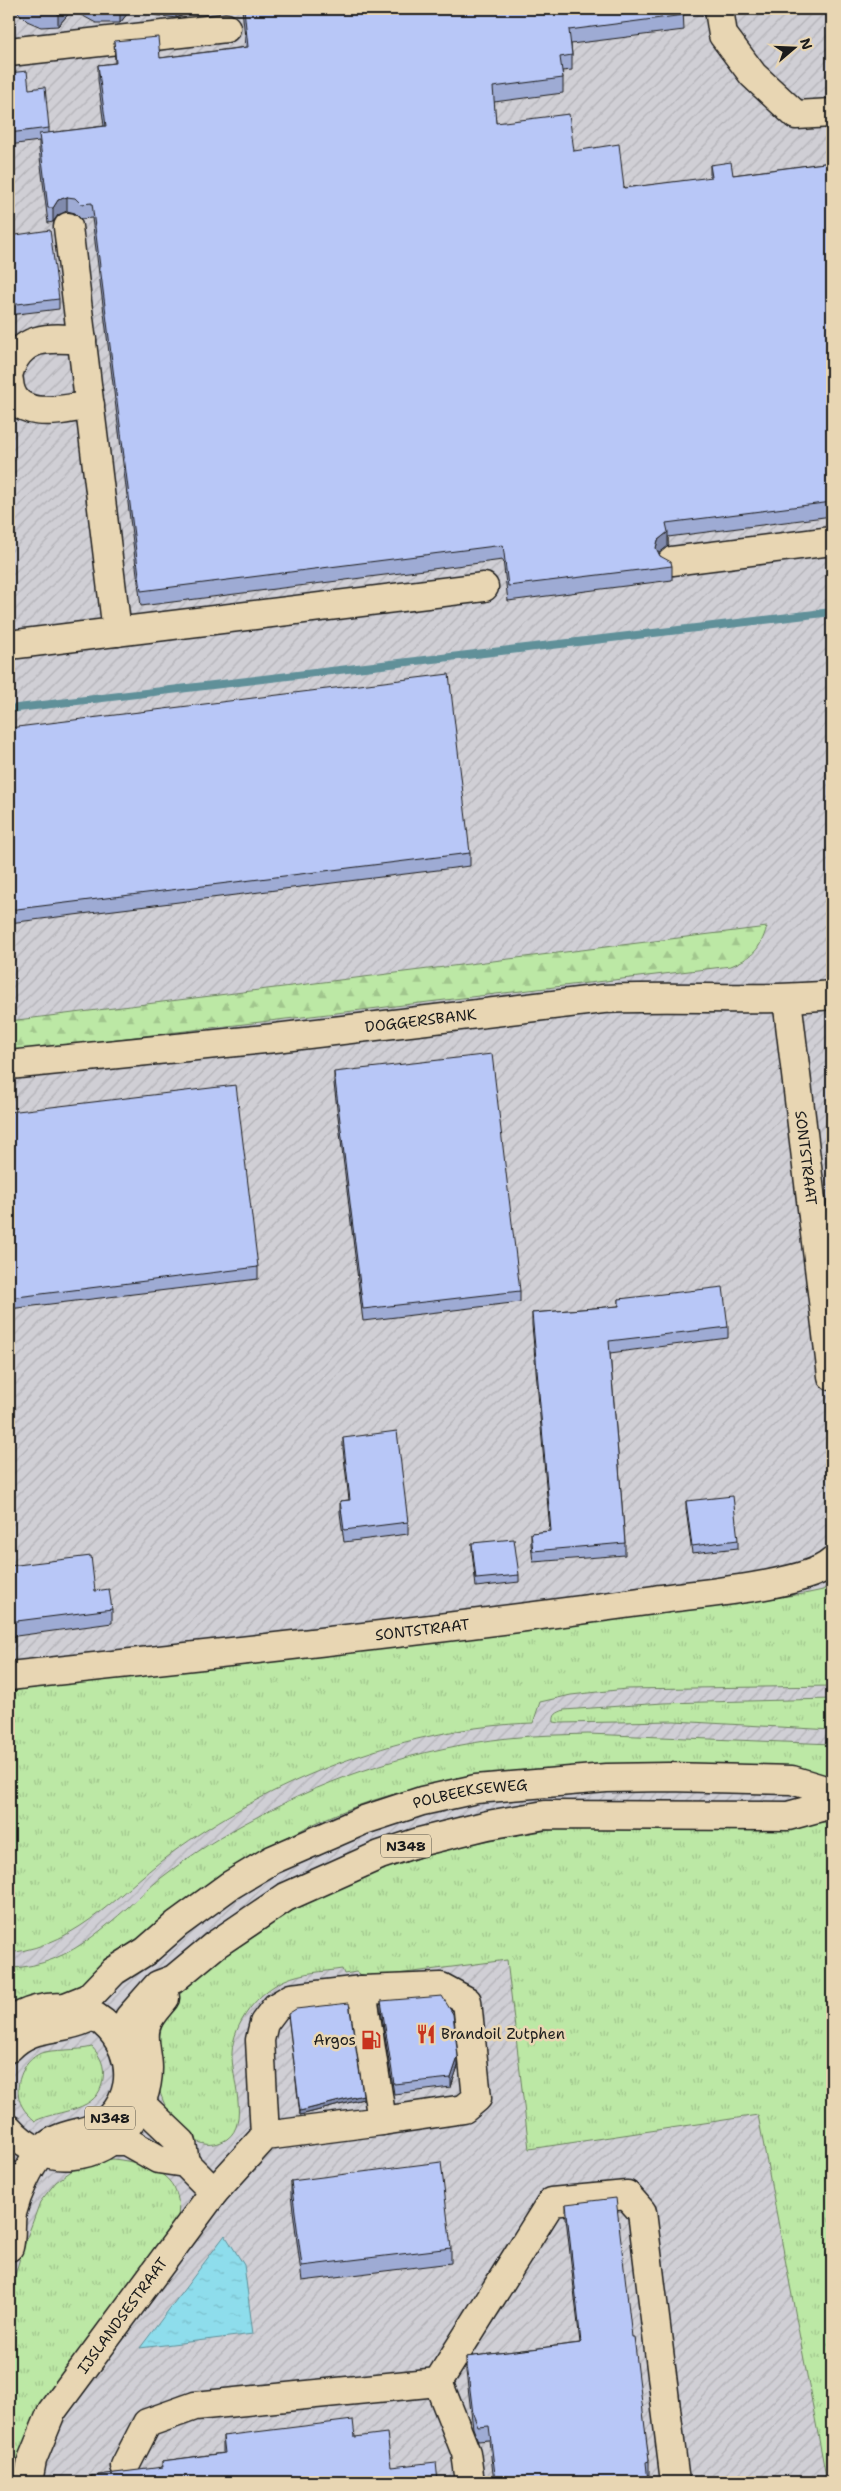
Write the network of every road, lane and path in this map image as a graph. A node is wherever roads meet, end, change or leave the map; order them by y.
1 (719, 9) edge
2 (226, 28) dead end
3 (9, 52) edge
4 (832, 113) edge
5 (68, 227) dead end
6 (82, 340) junction
7 (9, 372) edge
8 (9, 380) edge
9 (90, 404) junction
10 (832, 542) edge
11 (672, 561) edge
12 (484, 587) dead end
13 (117, 632) junction
14 (9, 645) edge
15 (832, 995) edge
16 (787, 999) junction
17 (9, 1065) edge
18 (832, 1376) edge
19 (832, 1562) edge
20 (9, 1676) edge
21 (832, 1792) edge
22 (832, 1804) edge
23 (146, 1951) junction
24 (362, 1990) junction
25 (63, 2008) junction
26 (92, 2015) junction
27 (12, 2019) edge
28 (134, 2046) junction
29 (9, 2048) edge
30 (134, 2092) junction
31 (382, 2121) junction
32 (9, 2130) edge
33 (266, 2136) junction
34 (112, 2141) junction
35 (41, 2152) junction
36 (68, 2156) junction
37 (185, 2163) junction
38 (214, 2192) junction
39 (10, 2244) edge
40 (438, 2382) junction
41 (126, 2466) dead end
42 (28, 2482) edge
43 (470, 2482) edge
44 (675, 2482) edge

1 - 4 street
2 - 3 street
5 - 6 street
6 - 7 street
6 - 9 street
8 - 9 street
9 - 13 street
10 - 11 street
12 - 13 street
13 - 14 street
15 - 16 street, DOGGERSBANK
16 - 17 street, DOGGERSBANK
16 - 18 street, SONTSTRAAT
19 - 20 street, SONTSTRAAT
21 - 23 street, POLBEEKSEWEG / N348
22 - 28 street, N348
23 - 25 street, POLBEEKSEWEG / N348
23 - 26 street, POLBEEKSEWEG / N348
24 - 31 street
24 - 31 street
24 - 33 street
25 - 26 street, N348
25 - 27 street, N348
26 - 28 street, N348
26 - 29 street, N348
28 - 30 street, N348
30 - 34 street, N348
30 - 35 street, N348
30 - 37 street
31 - 33 street
32 - 35 street, N348
33 - 38 street, IJSLANDSESTRAAT
34 - 36 street, N348
34 - 37 street
35 - 36 street, N348
35 - 39 street, N348
36 - 39 street, N348
37 - 38 street
38 - 42 street, IJSLANDSESTRAAT
40 - 41 street
40 - 43 street
40 - 44 street

